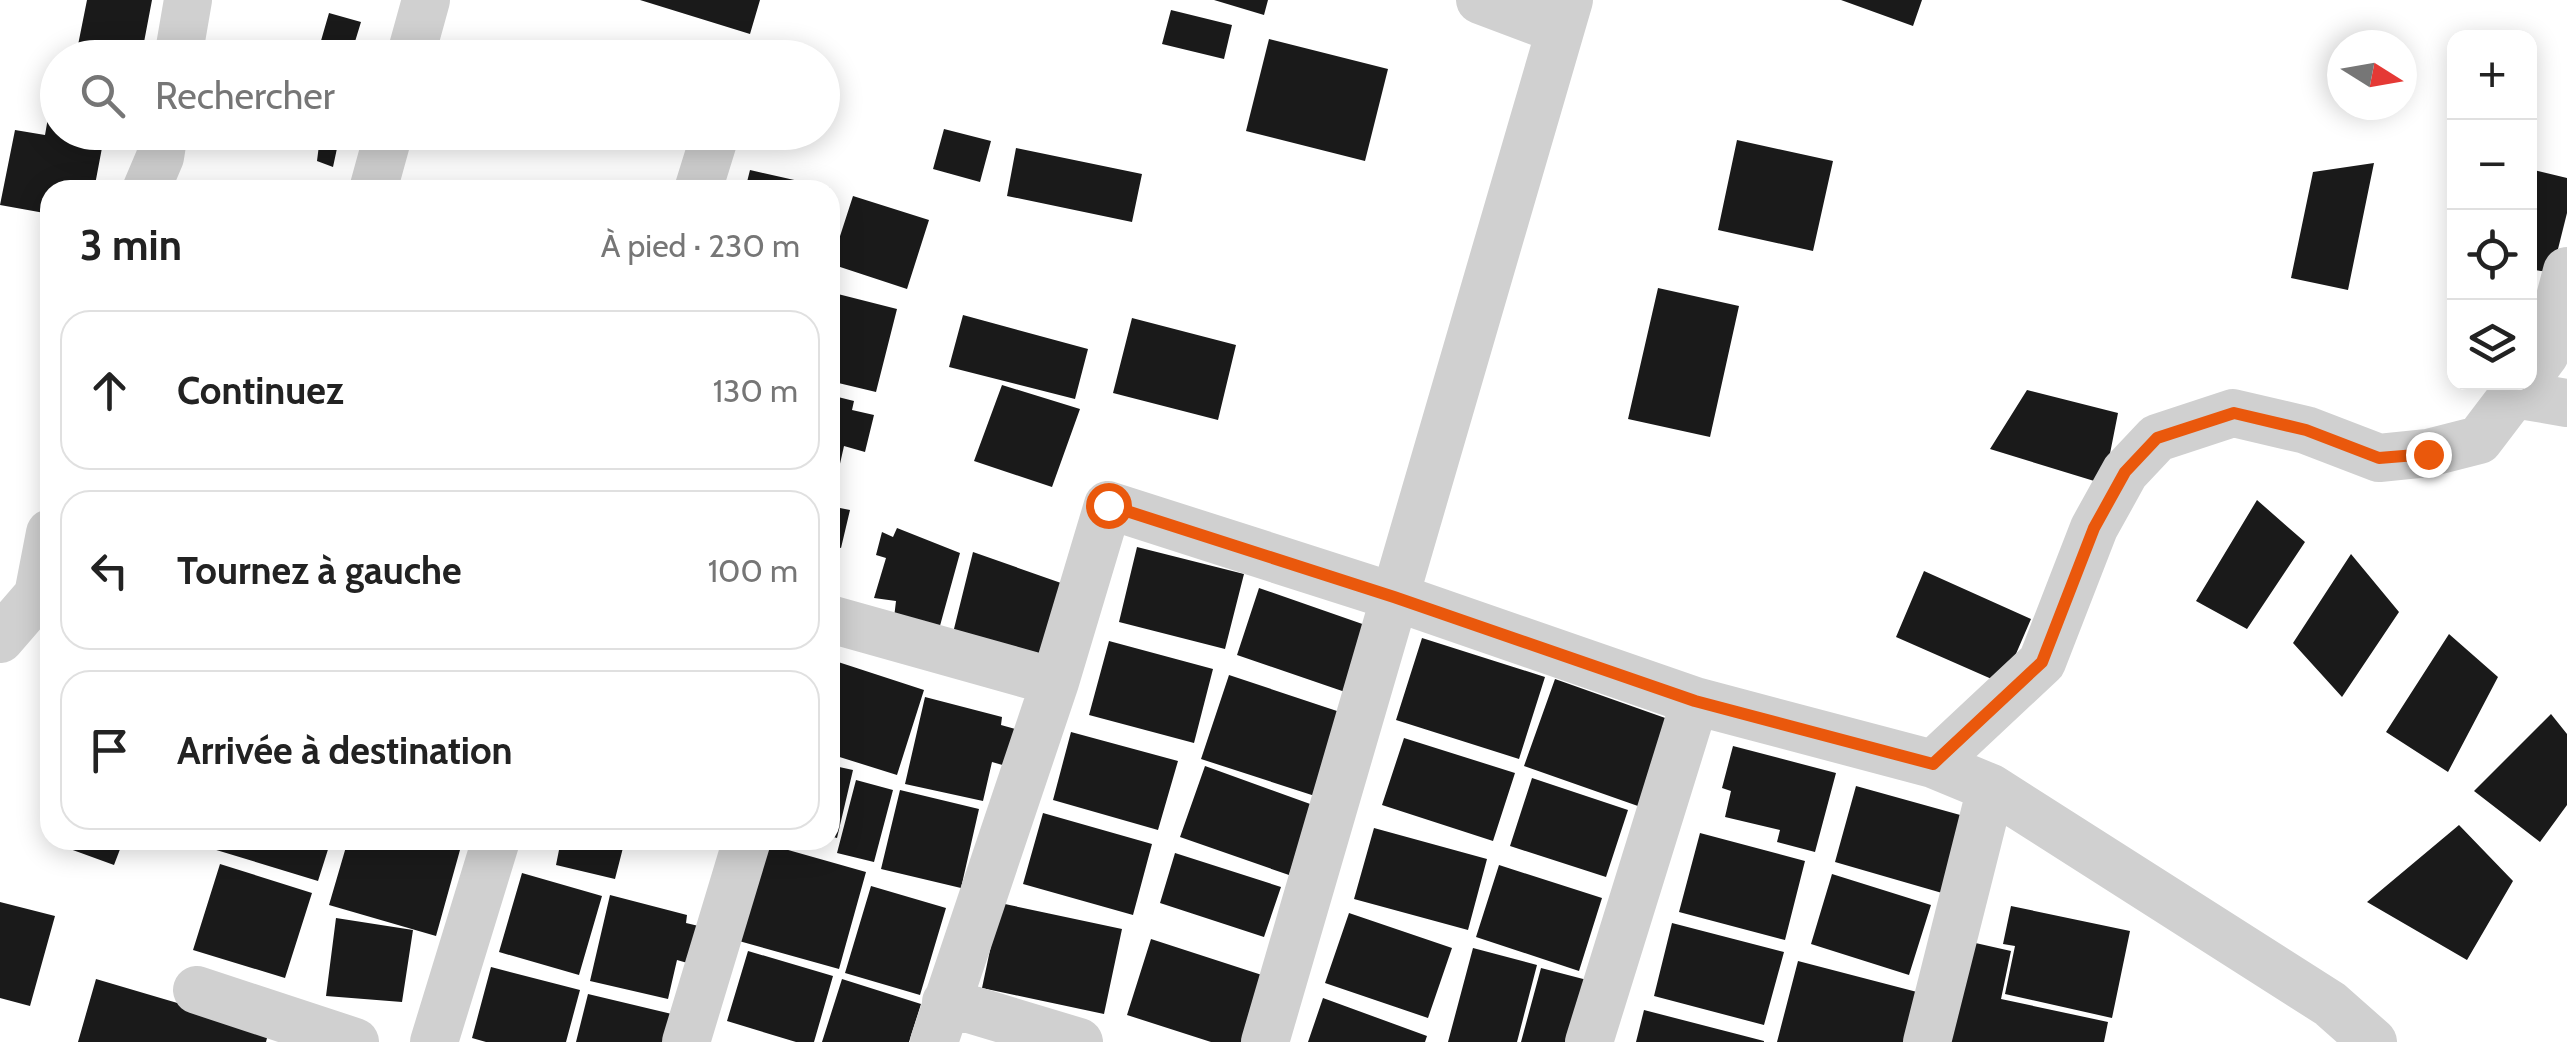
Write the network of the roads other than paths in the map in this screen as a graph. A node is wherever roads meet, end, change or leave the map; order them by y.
1 (188, 0) edge
2 (426, 0) edge
3 (1480, 0) edge
4 (1564, 15) edge
5 (181, 40) edge
6 (415, 40) edge
7 (161, 150) edge
8 (384, 150) edge
9 (710, 150) edge
10 (150, 180) edge
11 (376, 180) edge
12 (701, 180) edge
13 (2567, 270) edge
14 (2537, 364) edge
15 (2517, 390) edge
16 (2536, 390) edge
17 (2567, 403) edge
18 (40, 585) edge
19 (1394, 597) junction
20 (840, 621) edge
21 (0, 640) edge
22 (1055, 682) junction
23 (1695, 701) junction
24 (1933, 764) junction
25 (1991, 788) junction
26 (493, 850) edge
27 (744, 850) edge
28 (197, 990) dead end
29 (940, 1022) edge
30 (355, 1042) edge
31 (434, 1042) edge
32 (686, 1042) edge
33 (1079, 1042) edge
34 (1265, 1042) edge
35 (1589, 1042) edge
36 (1927, 1042) edge
37 (2373, 1042) edge

1 - 5 street
2 - 6 street
3 - 4 street
4 - 19 street
7 - 10 street
8 - 11 street
9 - 12 street
13 - 14 street
15 - 24 street
16 - 17 street
18 - 21 street
19 - 22 street
19 - 23 street
19 - 34 street
20 - 22 street
22 - 29 street
23 - 24 street
23 - 35 street
24 - 25 street
25 - 36 street
25 - 37 street
26 - 31 street
27 - 32 street
28 - 30 street
29 - 33 street

